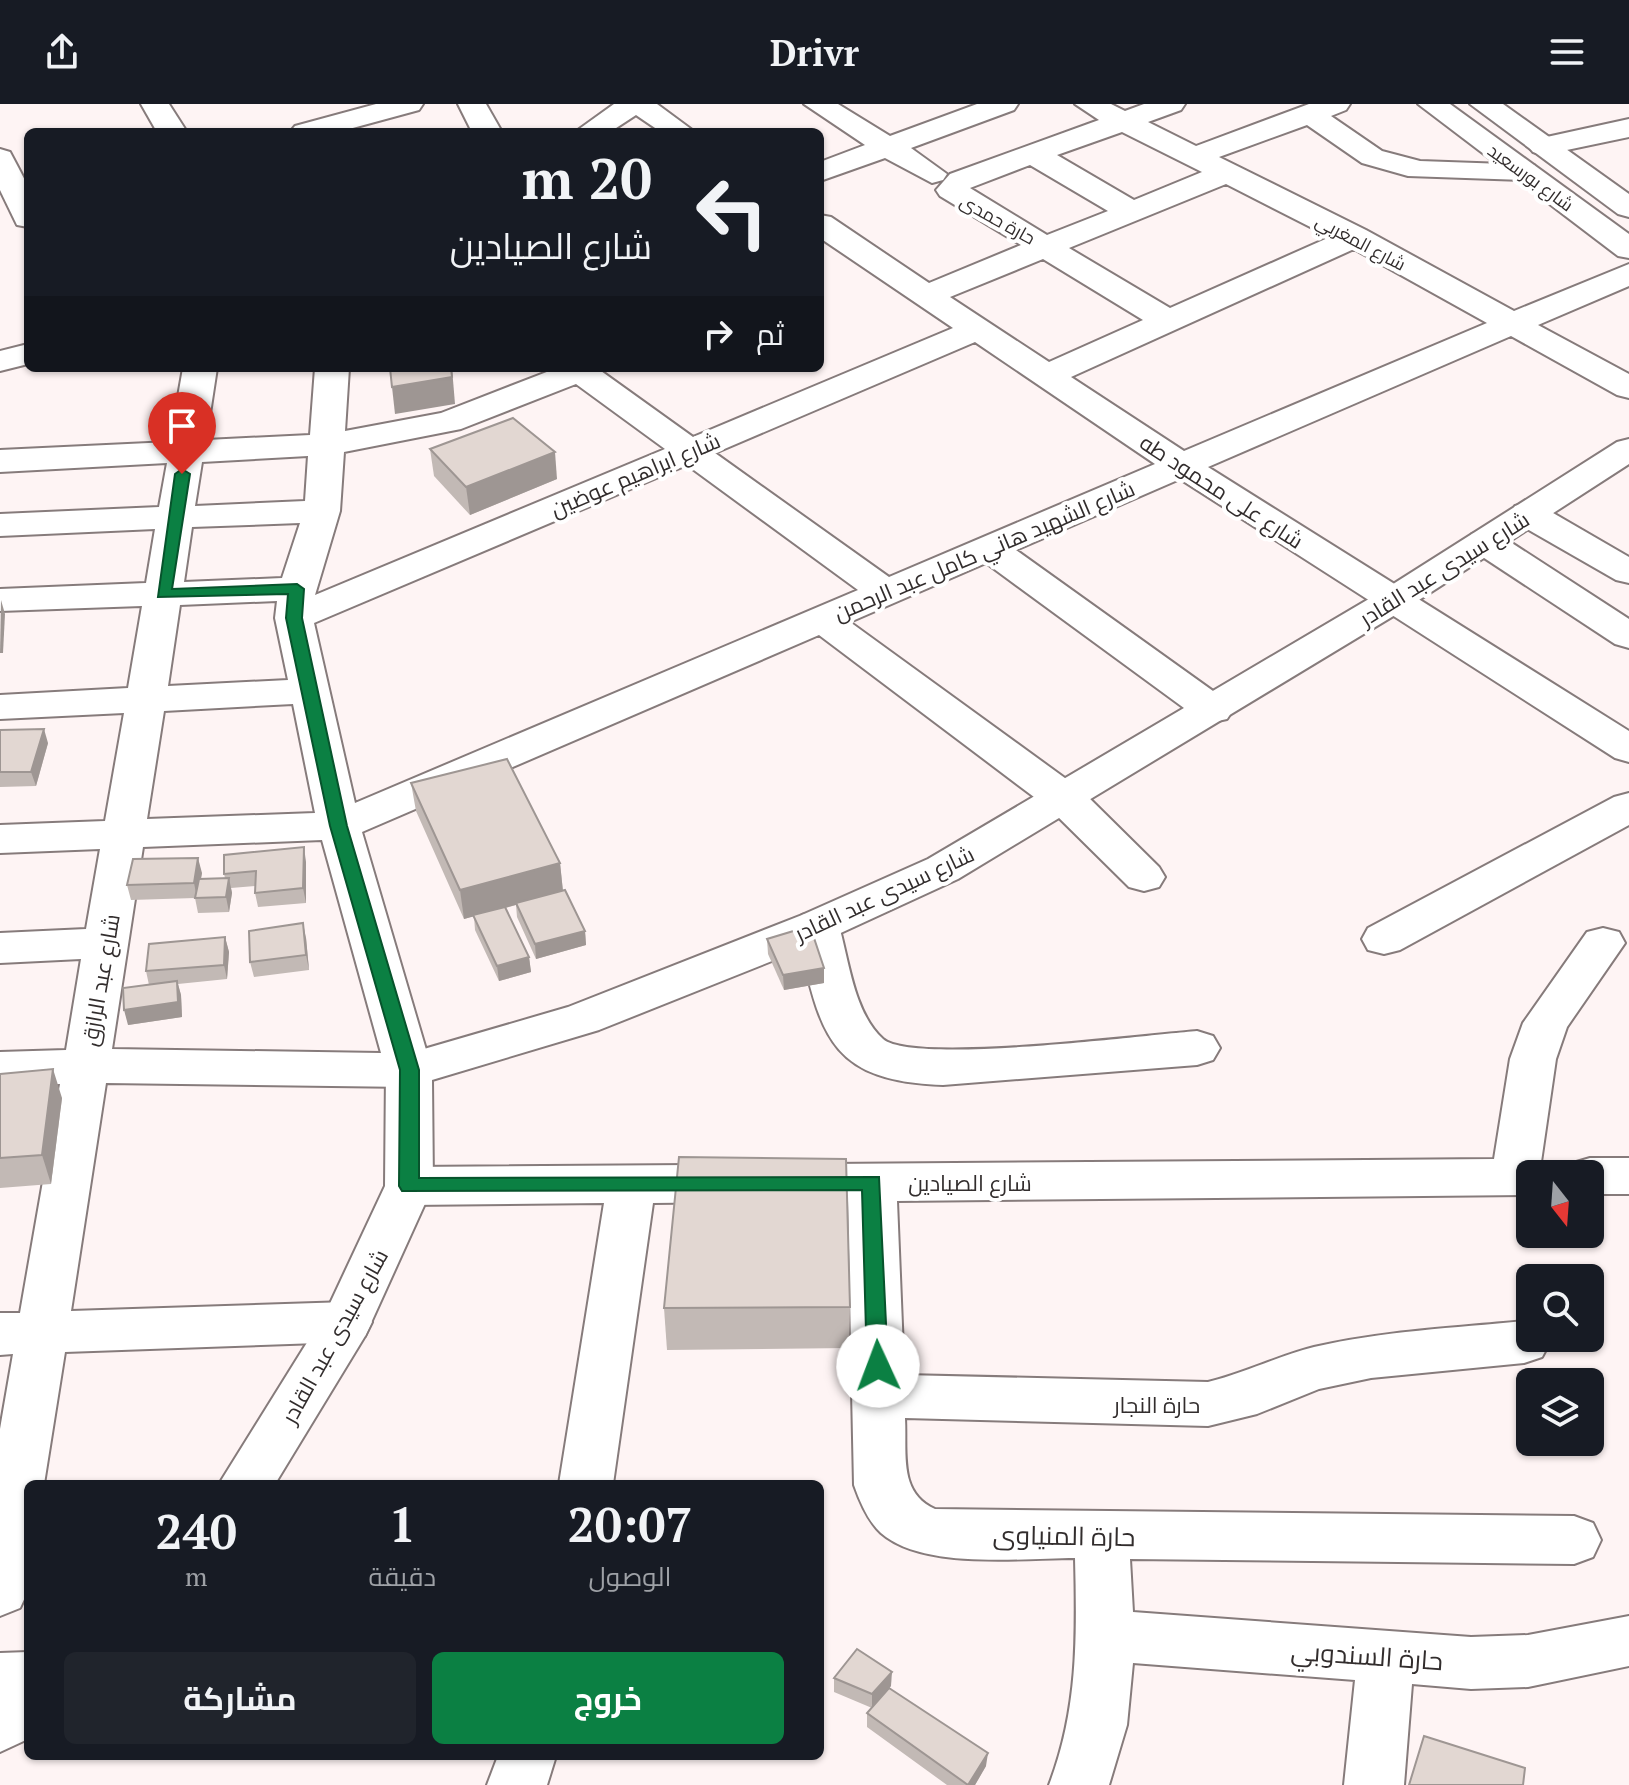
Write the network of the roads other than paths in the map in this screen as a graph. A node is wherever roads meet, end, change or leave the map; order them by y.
1 (155, 104) edge
2 (409, 104) edge
3 (472, 104) edge
4 (636, 104) edge
5 (818, 104) edge
6 (1089, 104) edge
7 (1171, 104) edge
8 (1432, 104) edge
9 (1484, 104) edge
10 (984, 107) edge
11 (1323, 109) edge
12 (1121, 122) junction
13 (324, 123) edge
14 (170, 128) edge
15 (485, 128) edge
16 (597, 128) edge
17 (674, 128) edge
18 (1629, 128) edge
19 (888, 147) junction
20 (1033, 154) junction
21 (1553, 154) junction
22 (1193, 157) junction
23 (0, 158) edge
24 (824, 171) edge
25 (1523, 171) junction
26 (1227, 173) junction
27 (932, 174) dead end
28 (1629, 208) edge
29 (20, 211) edge
30 (1132, 212) junction
31 (824, 227) edge
32 (1355, 237) junction
33 (1046, 246) junction
34 (856, 247) junction
35 (1629, 249) edge
36 (824, 261) edge
37 (1629, 274) edge
38 (924, 296) junction
39 (1168, 321) junction
40 (1512, 324) junction
41 (976, 330) junction
42 (24, 355) edge
43 (0, 361) edge
44 (199, 372) edge
45 (332, 372) edge
46 (573, 372) edge
47 (584, 372) edge
48 (1045, 376) junction
49 (1629, 388) edge
50 (327, 445) junction
51 (1629, 449) edge
52 (689, 451) junction
53 (186, 452) junction
54 (0, 461) edge
55 (1181, 465) junction
56 (322, 511) junction
57 (1528, 514) junction
58 (175, 517) junction
59 (0, 525) edge
60 (1485, 542) junction
61 (989, 548) junction
62 (1629, 572) edge
63 (886, 592) junction
64 (163, 594) junction
65 (0, 600) edge
66 (1392, 601) junction
67 (295, 603) junction
68 (822, 619) junction
69 (1629, 636) edge
70 (309, 691) junction
71 (145, 699) junction
72 (0, 707) edge
73 (1213, 710) junction
74 (1629, 749) edge
75 (1065, 799) junction
76 (1629, 807) edge
77 (339, 826) junction
78 (124, 834) junction
79 (0, 839) edge
80 (1144, 877) dead end
81 (817, 926) junction
82 (1384, 939) dead end
83 (106, 943) junction
84 (1603, 943) dead end
85 (0, 948) edge
86 (1197, 1048) dead end
87 (85, 1066) junction
88 (0, 1069) edge
89 (409, 1070) junction
90 (1524, 1160) edge
91 (1604, 1176) edge
92 (1629, 1176) edge
93 (1516, 1177) edge
94 (872, 1182) junction
95 (631, 1184) junction
96 (409, 1186) junction
97 (347, 1322) junction
98 (21, 1333) edge
99 (1516, 1342) edge
100 (879, 1396) junction
101 (248, 1480) edge
102 (587, 1480) edge
103 (1102, 1535) junction
104 (1574, 1540) dead end
105 (0, 1591) edge
106 (1104, 1635) junction
107 (1629, 1641) edge
108 (1386, 1655) junction
109 (24, 1678) edge
110 (0, 1679) edge
111 (24, 1710) edge
112 (0, 1725) edge
113 (526, 1760) edge
114 (517, 1785) edge
115 (1079, 1785) edge
116 (1374, 1785) edge

1 - 14 street
2 - 13 street
3 - 15 street
4 - 16 street
4 - 17 street
5 - 19 street
6 - 12 street, شارع المغربي
7 - 12 street, حارة حمدى
8 - 25 street, شارع بورسعيد
9 - 21 street, شارع بورسعيد
10 - 19 street
11 - 22 street
11 - 25 street
12 - 20 street, حارة حمدى
12 - 22 street, شارع المغربي
18 - 21 street
19 - 24 street
19 - 27 street
20 - 30 street
20 - 33 street, حارة حمدى
21 - 25 street
21 - 28 street, شارع بورسعيد
22 - 26 street, شارع المغربي
23 - 29 street
25 - 35 street, شارع بورسعيد
26 - 30 street
26 - 32 street, شارع المغربي
30 - 33 street
31 - 34 street, شارع على محمود طه
32 - 39 street
32 - 40 street, شارع المغربي
33 - 38 street
33 - 39 street, حارة حمدى
34 - 36 street
34 - 38 street, شارع على محمود طه
37 - 40 street, شارع الشهيد هاني كامل عبد الرحمن
38 - 41 street, شارع على محمود طه
39 - 48 street
40 - 49 street, شارع المغربي
40 - 55 street, شارع الشهيد هاني كامل عبد الرحمن
41 - 48 street, شارع على محمود طه
41 - 52 street, شارع ابراهيم عوضين
42 - 43 street
44 - 53 street, شارع عبد الرازق
45 - 50 street
46 - 50 street
47 - 52 street
48 - 55 street, شارع على محمود طه
50 - 53 street
50 - 56 street
51 - 57 street, شارع سيدى عبد القادر
52 - 63 street
52 - 67 street, شارع ابراهيم عوضين
53 - 54 street
53 - 58 street, شارع عبد الرازق
55 - 61 street, شارع الشهيد هاني كامل عبد الرحمن
55 - 66 street, شارع على محمود طه
56 - 58 street
56 - 67 street
57 - 60 street, شارع سيدى عبد القادر
57 - 62 street
58 - 59 street
58 - 64 street, شارع عبد الرازق
60 - 66 street, شارع سيدى عبد القادر
60 - 69 street
61 - 63 street, شارع الشهيد هاني كامل عبد الرحمن
61 - 73 street
63 - 68 street, شارع الشهيد هاني كامل عبد الرحمن
64 - 65 street
64 - 67 street
64 - 71 street, شارع عبد الرازق
66 - 73 street, شارع سيدى عبد القادر
66 - 74 street, شارع على محمود طه
67 - 70 street
68 - 75 street
68 - 77 street, شارع الشهيد هاني كامل عبد الرحمن
70 - 71 street
70 - 77 street
71 - 72 street
71 - 78 street, شارع عبد الرازق
73 - 75 street, شارع سيدى عبد القادر
75 - 80 street
75 - 81 street, شارع سيدى عبد القادر
76 - 82 street
77 - 78 street
77 - 89 street
78 - 79 street
78 - 83 street, شارع عبد الرازق
81 - 86 street
81 - 89 street, شارع سيدى عبد القادر
83 - 85 street
83 - 87 street, شارع عبد الرازق
84 - 90 street
87 - 88 street
87 - 89 street
87 - 98 street, شارع عبد الرازق
89 - 96 street, شارع سيدى عبد القادر
91 - 92 street
93 - 94 street, شارع الصيادين
94 - 95 street, شارع الصيادين
94 - 100 street, حارة المنياوى
95 - 96 street, شارع الصيادين
95 - 102 street
96 - 97 street, شارع سيدى عبد القادر
97 - 98 street
97 - 101 street, شارع سيدى عبد القادر
98 - 105 street, شارع عبد الرازق
99 - 100 street, حارة النجار
100 - 103 street, حارة المنياوى
103 - 104 street, حارة المنياوى
103 - 106 street
106 - 108 street, حارة السندوبي
106 - 115 street
107 - 108 street, حارة السندوبي
108 - 116 street
109 - 110 street
111 - 112 street
113 - 114 street

